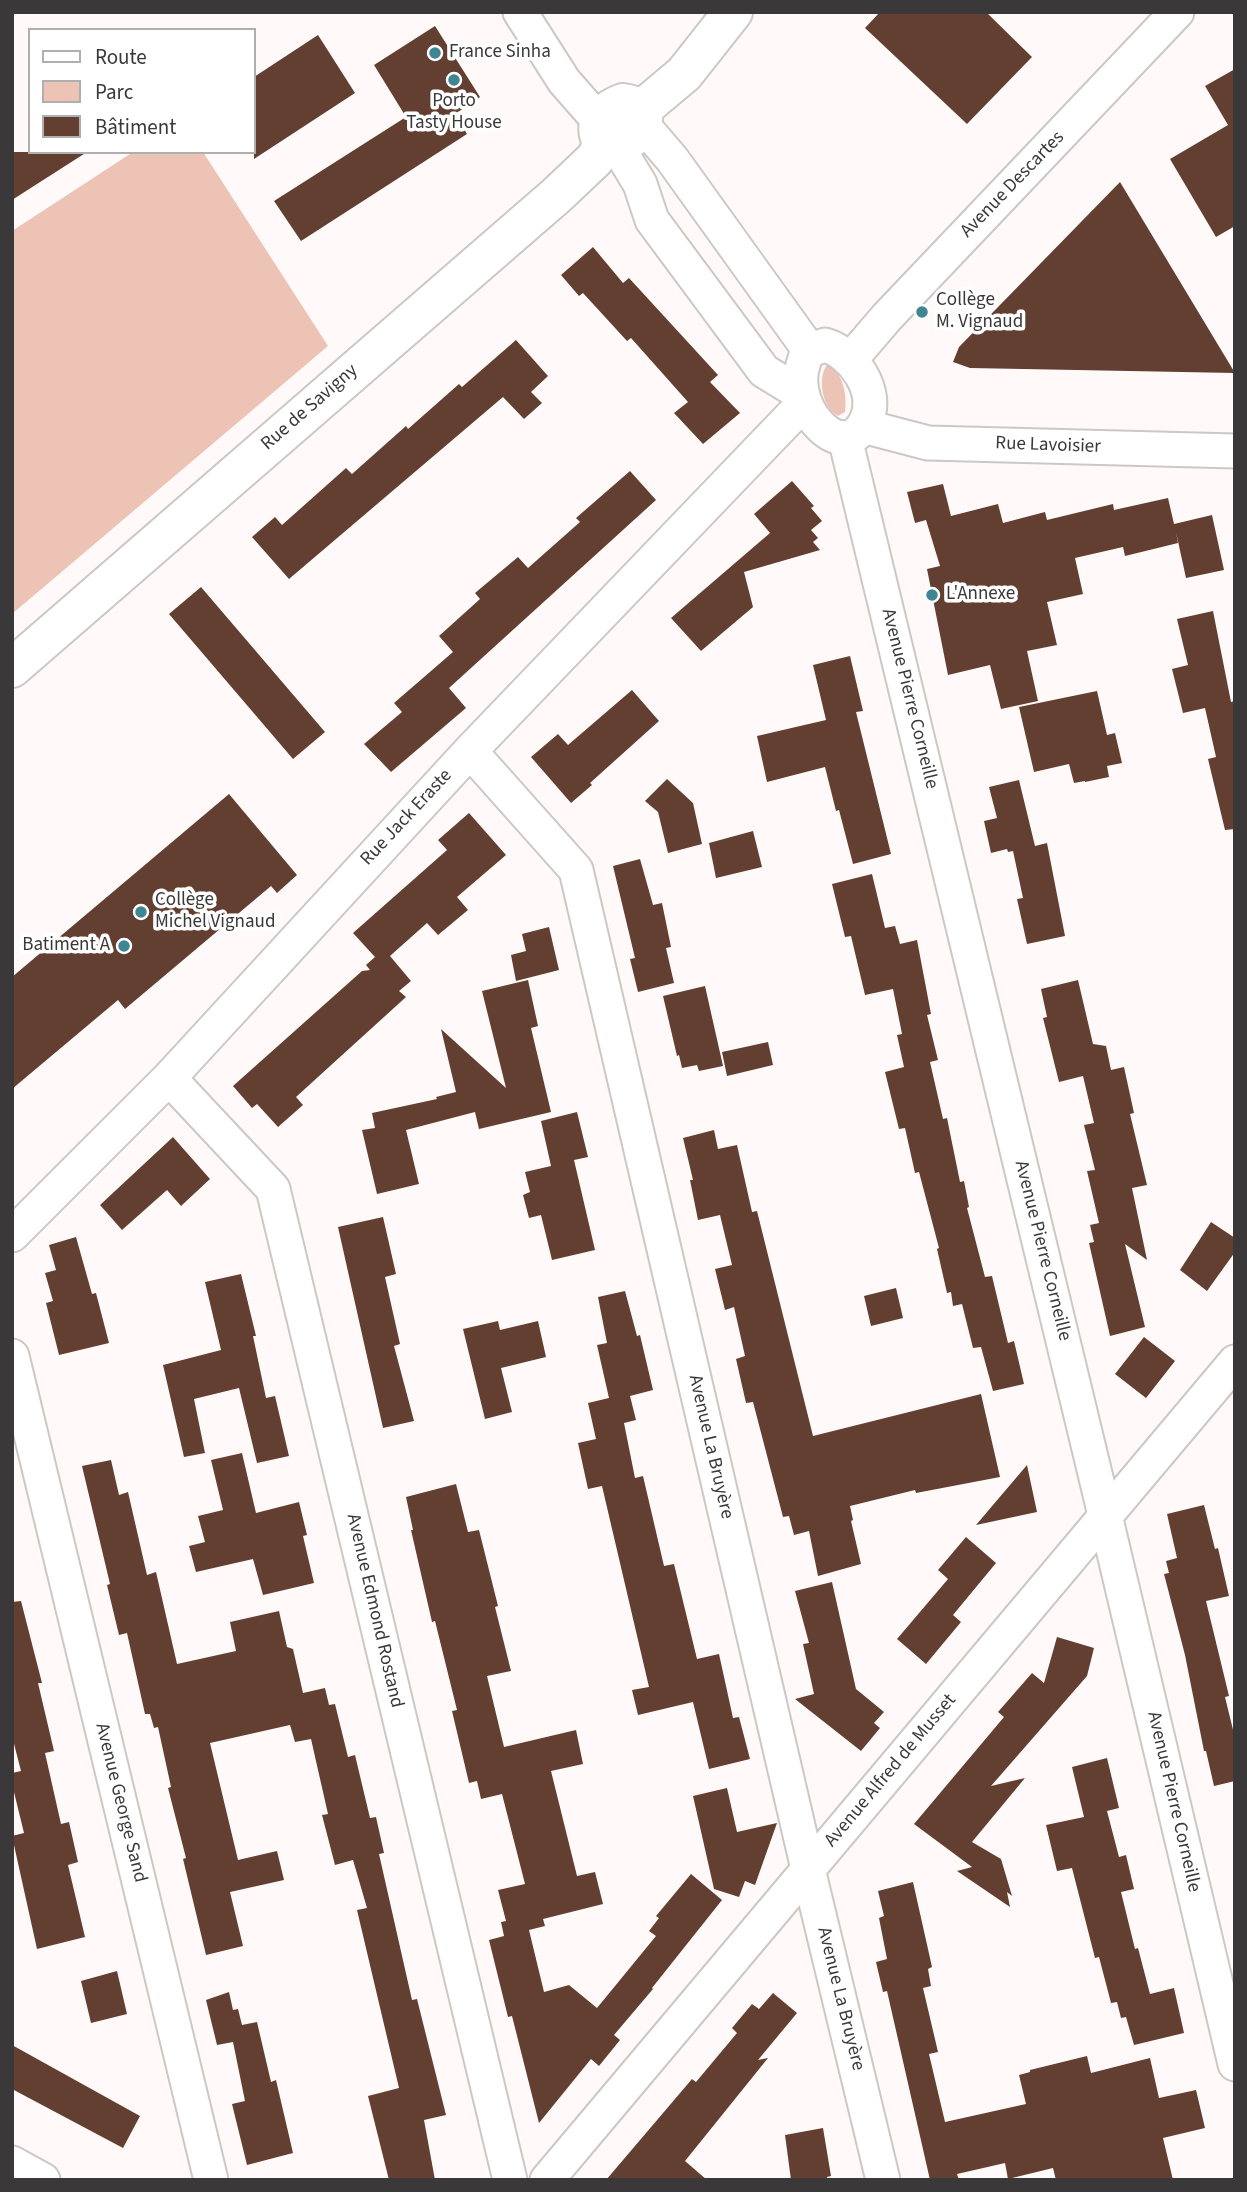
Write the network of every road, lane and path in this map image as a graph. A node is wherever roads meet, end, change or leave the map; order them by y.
1 (520, 12) edge
2 (733, 12) edge
3 (1177, 12) edge
4 (621, 129) junction
5 (810, 351) junction
6 (851, 359) junction
7 (802, 398) junction
8 (854, 432) junction
9 (1235, 451) edge
10 (12, 668) edge
11 (470, 751) junction
12 (169, 1078) junction
13 (12, 1235) edge
14 (12, 1356) edge
15 (1235, 1362) edge
16 (20, 1433) edge
17 (1105, 1515) junction
18 (808, 1869) junction
19 (1235, 2064) edge
20 (12, 2163) edge
21 (43, 2180) edge
22 (211, 2180) edge
23 (510, 2180) edge
24 (547, 2180) edge
25 (883, 2180) edge

1 - 4 street
2 - 4 street, Rue de Savigny
3 - 6 street, Avenue Descartes
4 - 5 street
4 - 7 street
4 - 10 street, Rue de Savigny
5 - 6 street
5 - 7 street
6 - 8 street
7 - 8 street
7 - 11 street, Rue Jack Eraste
8 - 9 street, Rue Lavoisier
8 - 17 street, Avenue Pierre Corneille
11 - 12 street, Rue Jack Eraste
11 - 18 street, Avenue La Bruyère
12 - 13 street, Rue Jack Eraste
12 - 23 street, Avenue Edmond Rostand
14 - 16 street
15 - 17 street, Avenue Alfred de Musset
16 - 22 street, Avenue George Sand
17 - 18 street, Avenue Alfred de Musset
17 - 19 street, Avenue Pierre Corneille
18 - 24 street, Avenue Alfred de Musset
18 - 25 street, Avenue La Bruyère
20 - 21 street

